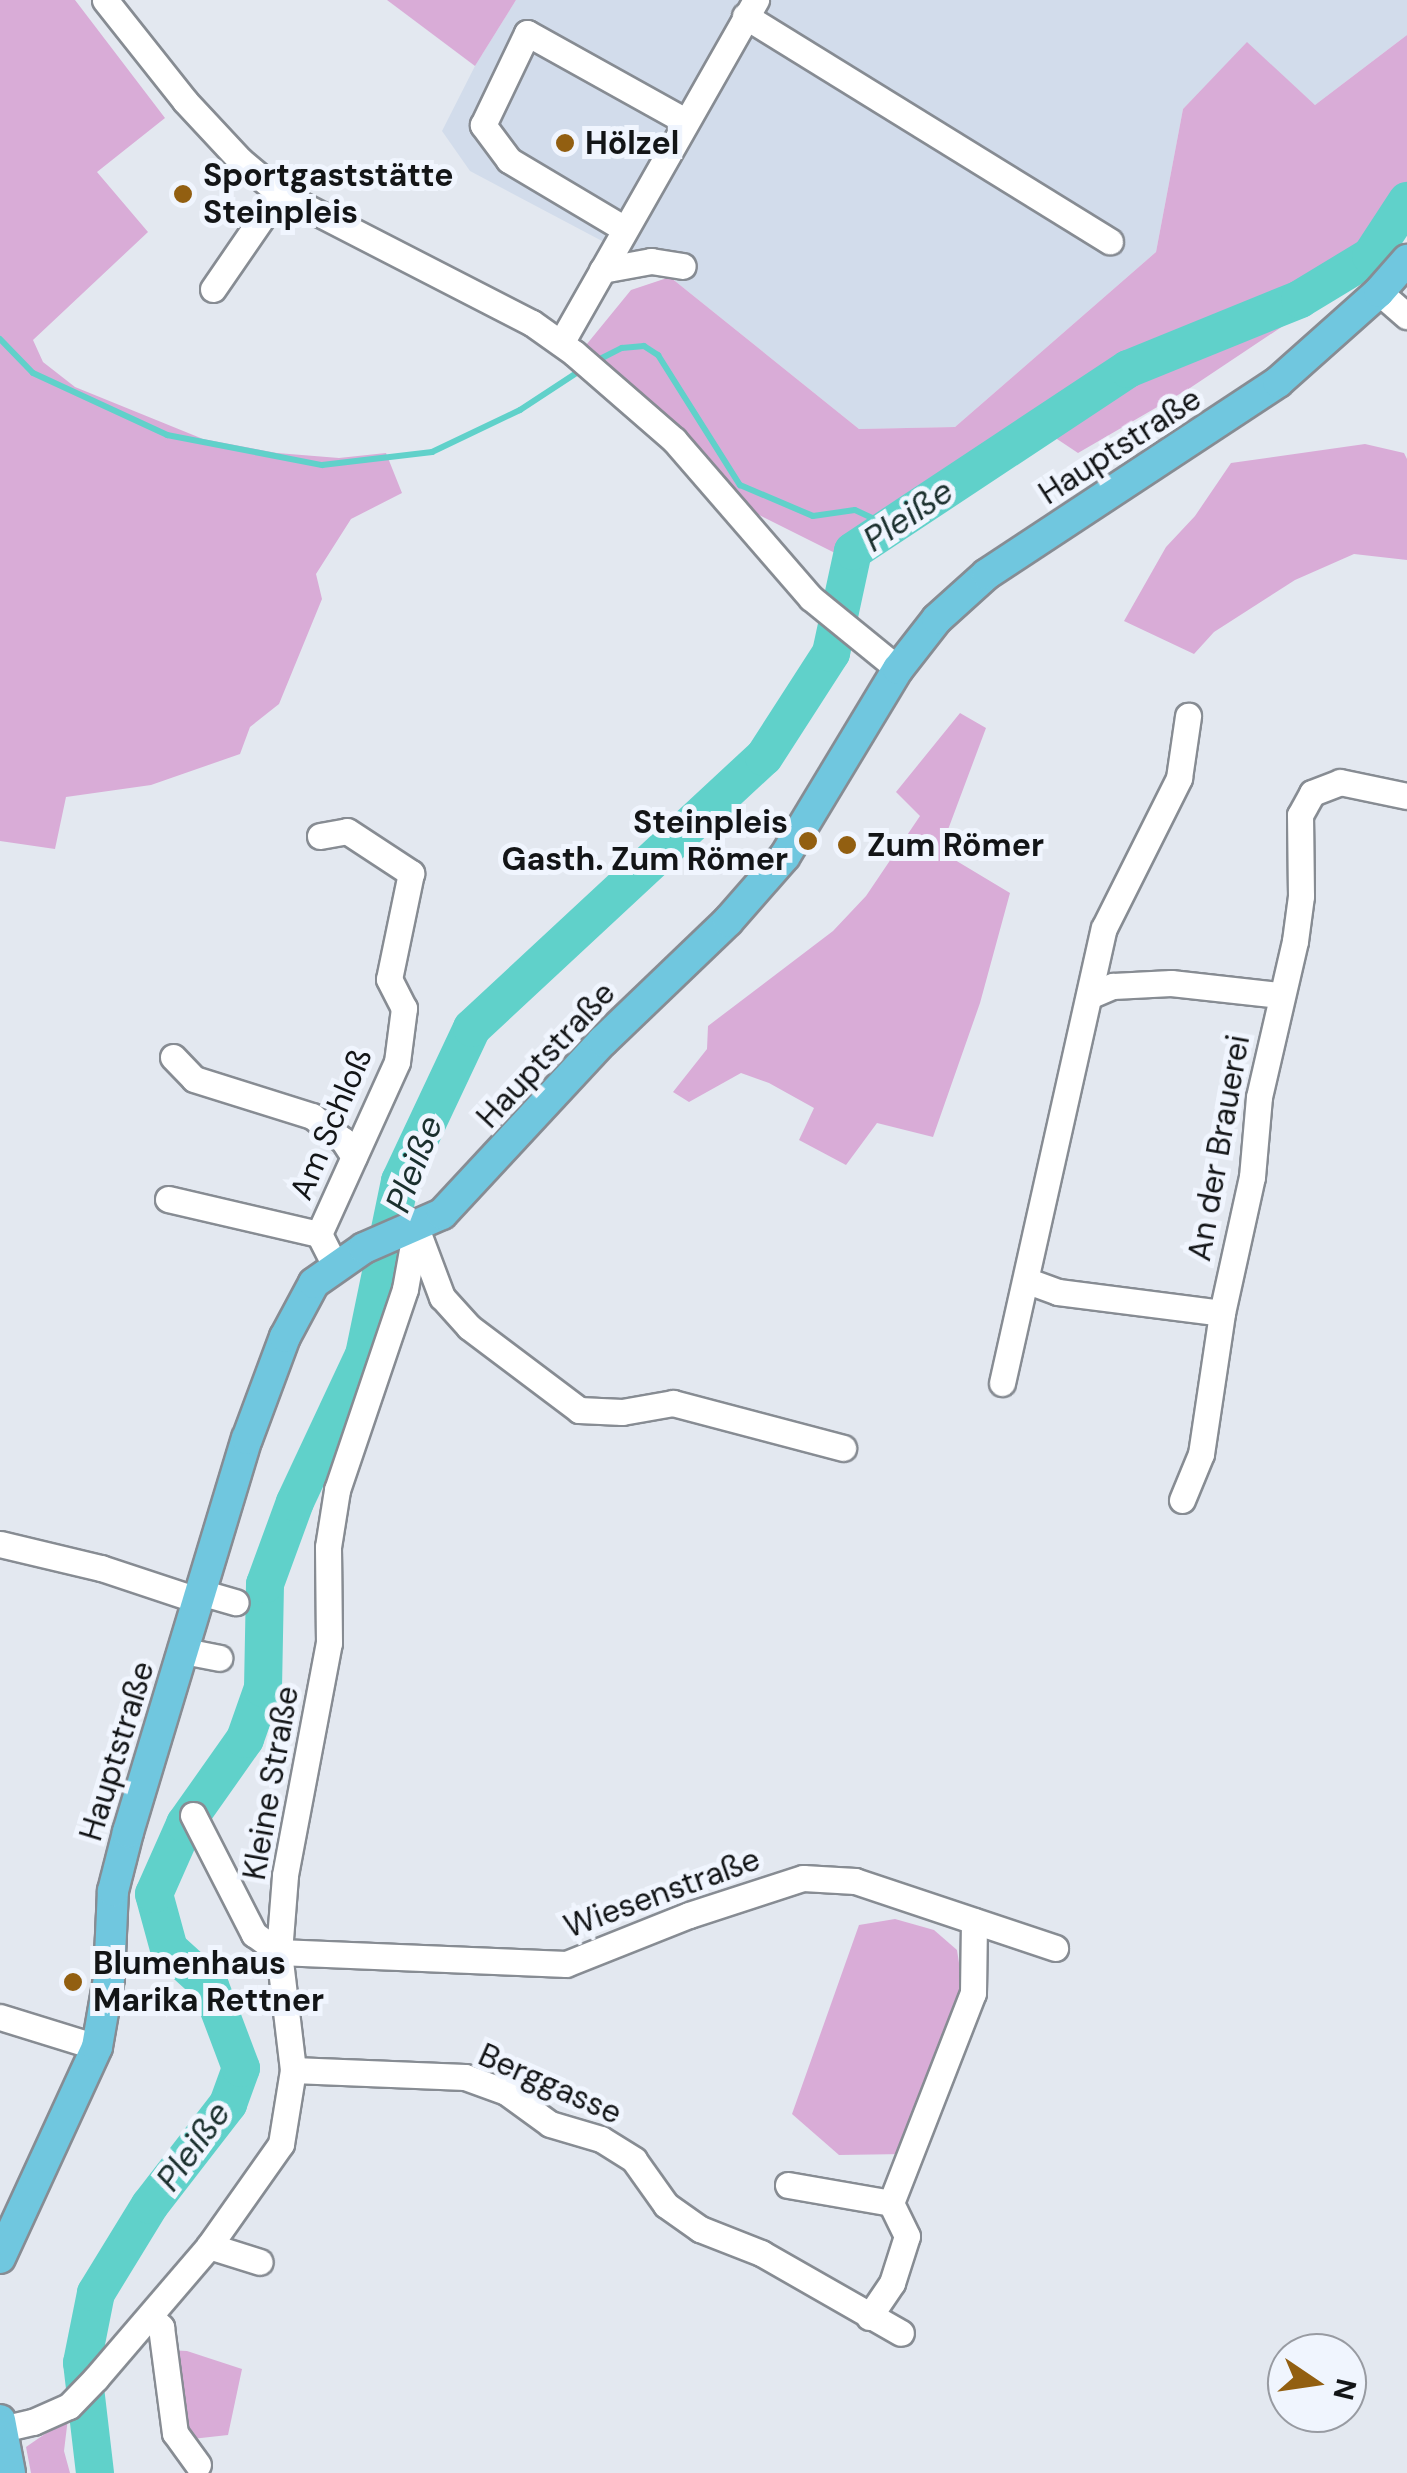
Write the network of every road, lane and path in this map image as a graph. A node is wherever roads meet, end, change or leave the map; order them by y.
1 (104, 0) edge
2 (751, 8) edge
3 (684, 121) junction
4 (280, 193) junction
5 (623, 228) junction
6 (1110, 241) dead end
7 (683, 266) dead end
8 (602, 270) junction
9 (1397, 276) edge
10 (213, 289) dead end
11 (1407, 316) edge
12 (567, 348) junction
13 (898, 668) junction
14 (1188, 716) dead end
15 (1407, 796) edge
16 (320, 836) dead end
17 (1090, 996) junction
18 (1280, 996) junction
19 (173, 1057) dead end
20 (354, 1157) junction
21 (168, 1198) dead end
22 (410, 1230) junction
23 (319, 1234) junction
24 (335, 1266) junction
25 (1028, 1282) junction
26 (1222, 1312) junction
27 (1002, 1384) dead end
28 (842, 1448) dead end
29 (1182, 1500) dead end
30 (0, 1544) edge
31 (199, 1596) junction
32 (236, 1602) dead end
33 (184, 1652) junction
34 (219, 1658) dead end
35 (193, 1815) dead end
36 (974, 1920) junction
37 (1055, 1948) dead end
38 (278, 1952) junction
39 (0, 2017) edge
40 (98, 2047) junction
41 (293, 2070) junction
42 (788, 2185) dead end
43 (891, 2203) junction
44 (208, 2246) junction
45 (0, 2258) edge
46 (260, 2262) dead end
47 (150, 2316) junction
48 (869, 2316) junction
49 (901, 2333) dead end
50 (1, 2424) edge
51 (198, 2465) dead end
52 (10, 2473) edge

1 - 4 street
2 - 3 street
2 - 6 street
3 - 5 street
3 - 5 street
4 - 10 street
4 - 12 street
5 - 8 street
7 - 8 street
8 - 12 street
9 - 11 street
9 - 13 main road, Hauptstraße
12 - 13 street
13 - 22 main road, Hauptstraße
14 - 17 street
15 - 18 street, An der Brauerei
16 - 20 street, Am Schloß
17 - 18 street, An der Brauerei
17 - 25 street
18 - 26 street, An der Brauerei
19 - 20 street
20 - 23 street, Am Schloß
21 - 23 street
22 - 24 main road, Hauptstraße
22 - 28 street
22 - 38 street, Kleine Straße
23 - 24 street, Am Schloß
24 - 31 main road, Hauptstraße
25 - 26 street, An der Brauerei
25 - 27 street
26 - 29 street, An der Brauerei
30 - 31 street
31 - 32 street
31 - 33 main road, Hauptstraße
33 - 34 street
33 - 40 main road, Hauptstraße
35 - 38 street
36 - 37 street, Wiesenstraße
36 - 38 street, Wiesenstraße
36 - 43 street
38 - 41 street, Kleine Straße
39 - 40 street
40 - 45 main road, Hauptstraße
41 - 44 street, Kleine Straße
41 - 48 street, Berggasse
42 - 43 street
43 - 48 street
44 - 46 street
44 - 47 street, Kleine Straße
47 - 50 street, Kleine Straße
47 - 51 street
48 - 49 street, Berggasse
50 - 52 main road

